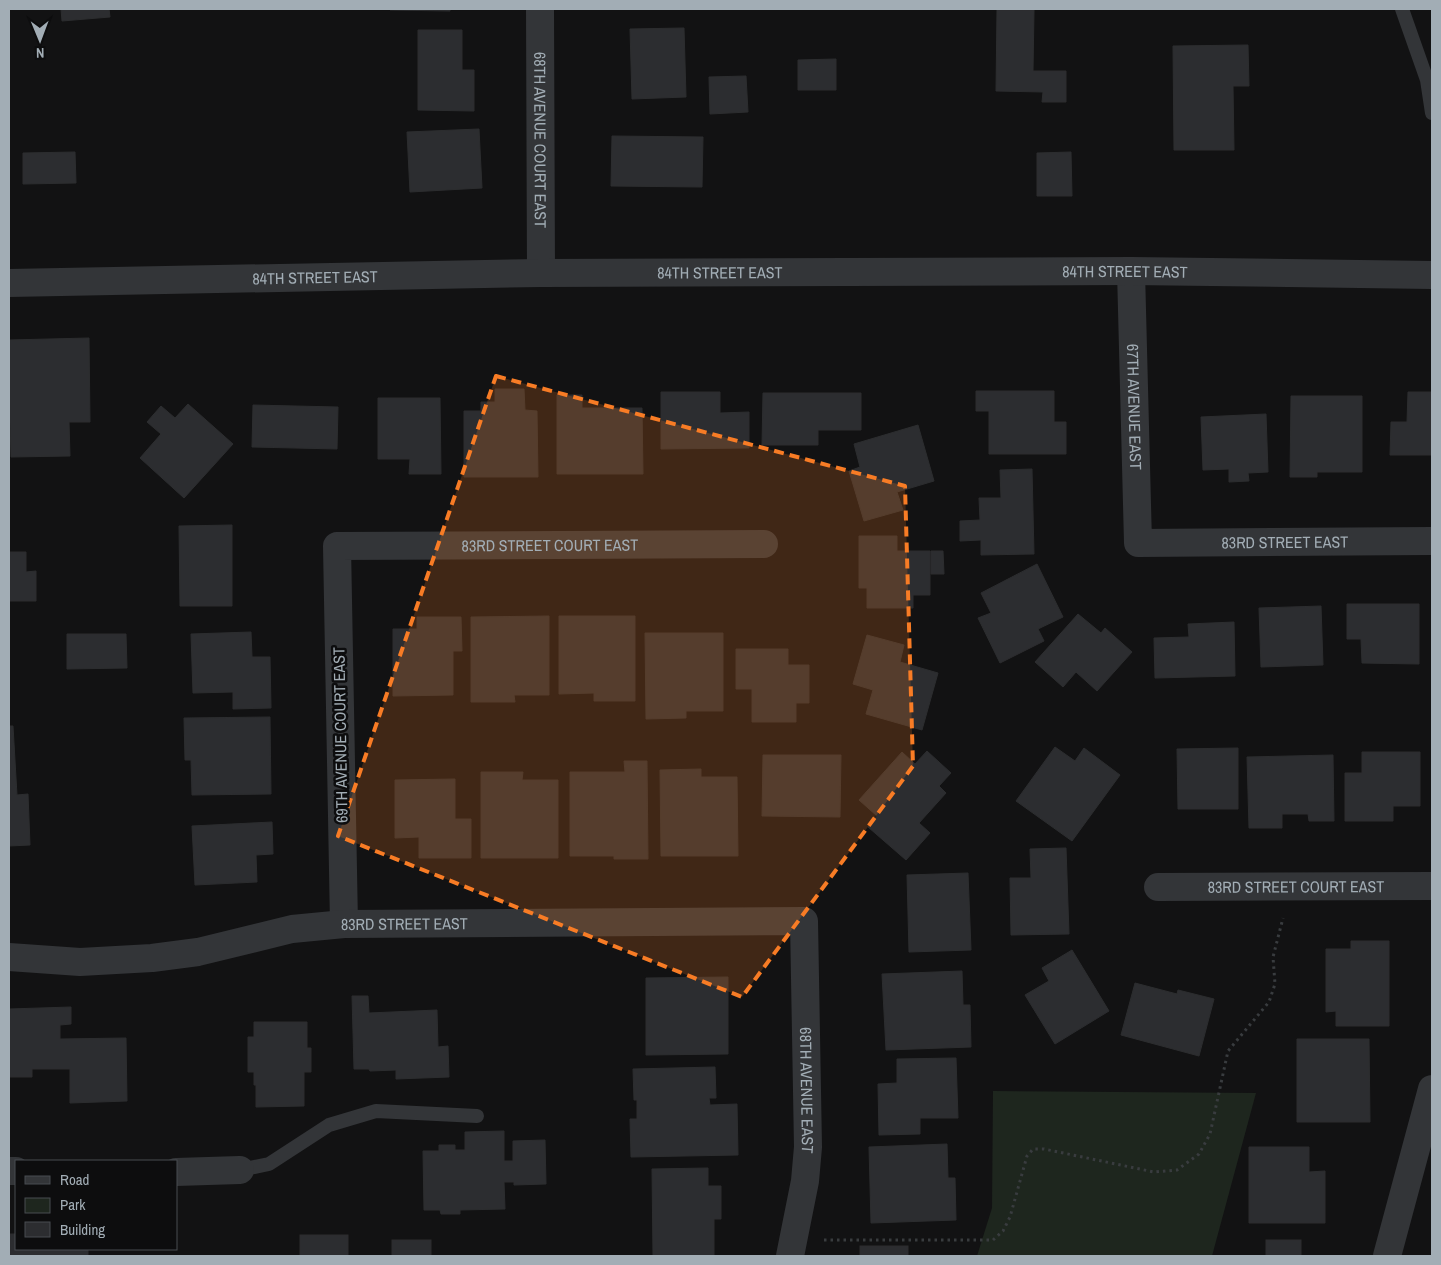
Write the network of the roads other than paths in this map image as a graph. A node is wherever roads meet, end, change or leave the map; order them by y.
1 (540, 9) edge
2 (1402, 9) edge
3 (1432, 113) edge
4 (1131, 271) junction
5 (541, 273) junction
6 (1432, 275) edge
7 (9, 283) edge
8 (1432, 541) edge
9 (1138, 543) joint
10 (764, 544) dead end
11 (337, 546) joint
12 (1432, 886) edge
13 (1158, 887) dead end
14 (804, 921) joint
15 (344, 924) junction
16 (9, 957) edge
17 (1432, 1089) edge
18 (477, 1116) dead end
19 (240, 1170) joint
20 (178, 1172) edge
21 (790, 1256) edge
22 (1387, 1256) edge

1 - 5 street, 68TH AVENUE COURT EAST
2 - 3 lane
4 - 5 street, 84TH STREET EAST
4 - 6 street, 84TH STREET EAST
4 - 9 street, 67TH AVENUE EAST
5 - 7 street, 84TH STREET EAST
8 - 9 street, 83RD STREET EAST
10 - 11 street, 83RD STREET COURT EAST
11 - 15 street, 69TH AVENUE COURT EAST
12 - 13 street, 83RD STREET COURT EAST
14 - 15 street, 83RD STREET EAST
14 - 21 street, 68TH AVENUE EAST
15 - 16 street, 83RD STREET EAST
17 - 22 street
18 - 19 lane
19 - 20 street

